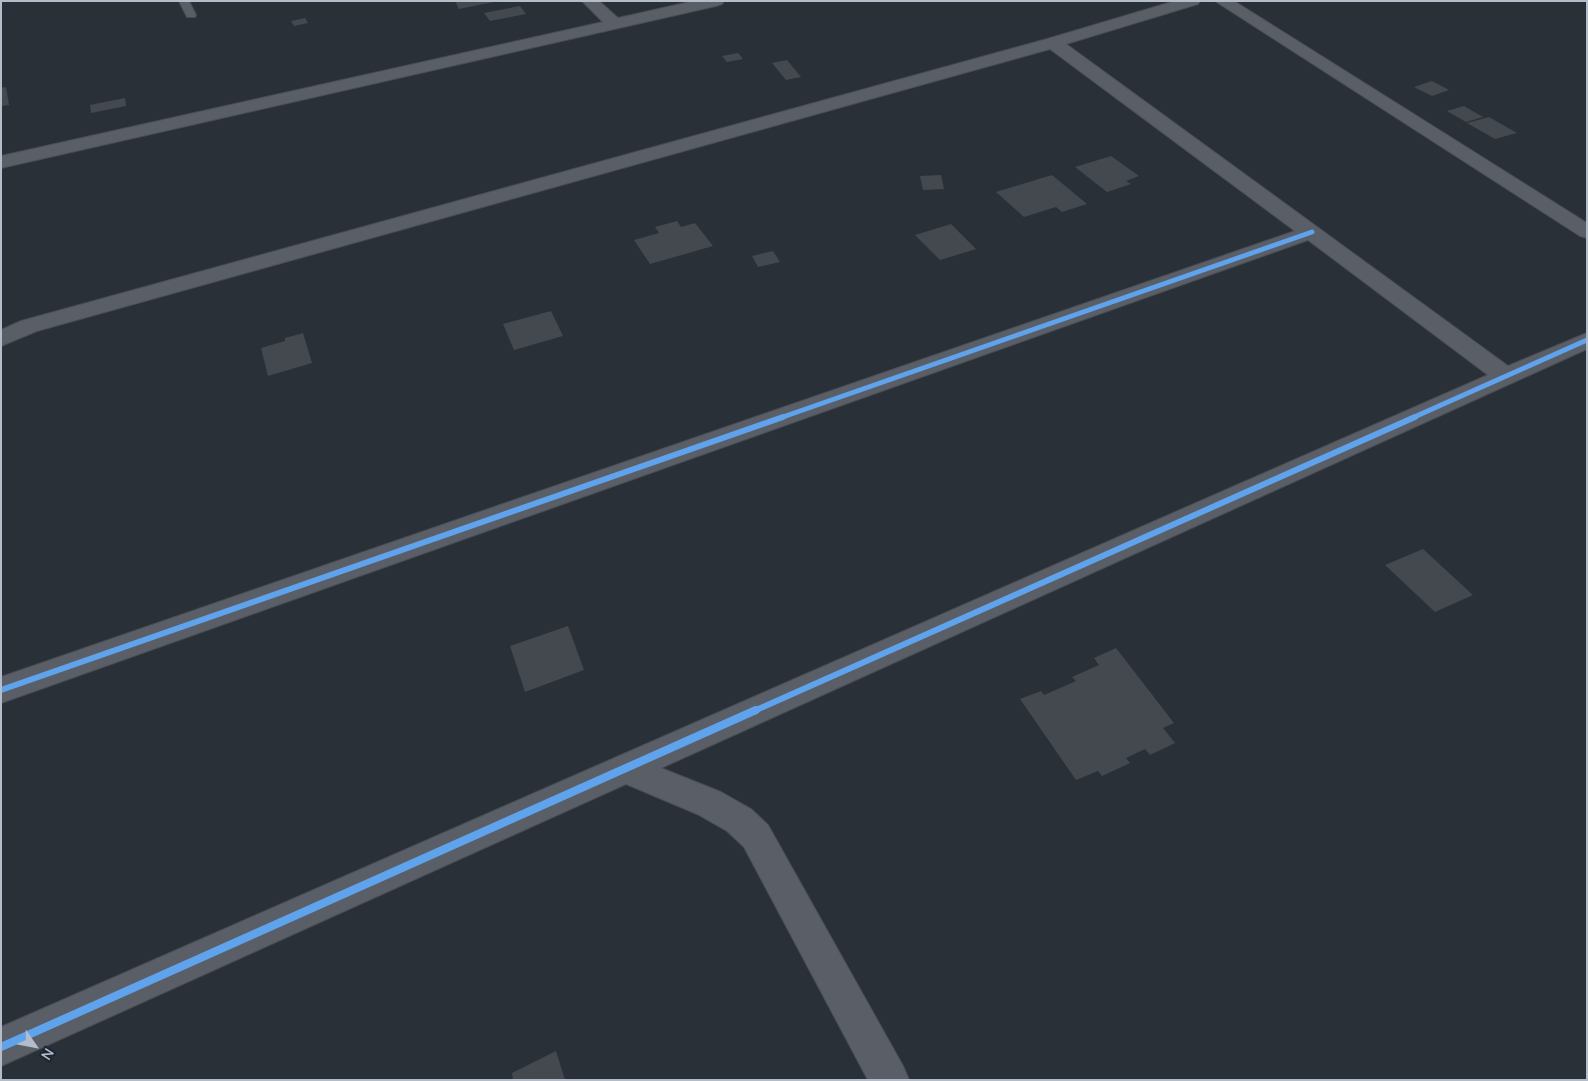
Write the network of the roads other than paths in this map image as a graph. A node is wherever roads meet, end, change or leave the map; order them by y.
1 (184, 1) edge
2 (590, 1) edge
3 (716, 1) edge
4 (1192, 1) edge
5 (1223, 1) edge
6 (191, 16) dead end
7 (614, 23) junction
8 (1053, 43) junction
9 (1, 162) edge
10 (1312, 232) junction
11 (1587, 232) edge
12 (1, 339) edge
13 (1587, 340) edge
14 (1506, 376) junction
15 (1, 690) edge
16 (624, 768) junction
17 (1, 1047) edge
18 (889, 1080) edge

1 - 6 lane
2 - 7 street
3 - 7 street
4 - 8 street
5 - 11 street
7 - 9 street
8 - 10 street
8 - 12 street
10 - 14 street
10 - 15 street
13 - 14 street
14 - 16 street
16 - 17 street
16 - 18 street

